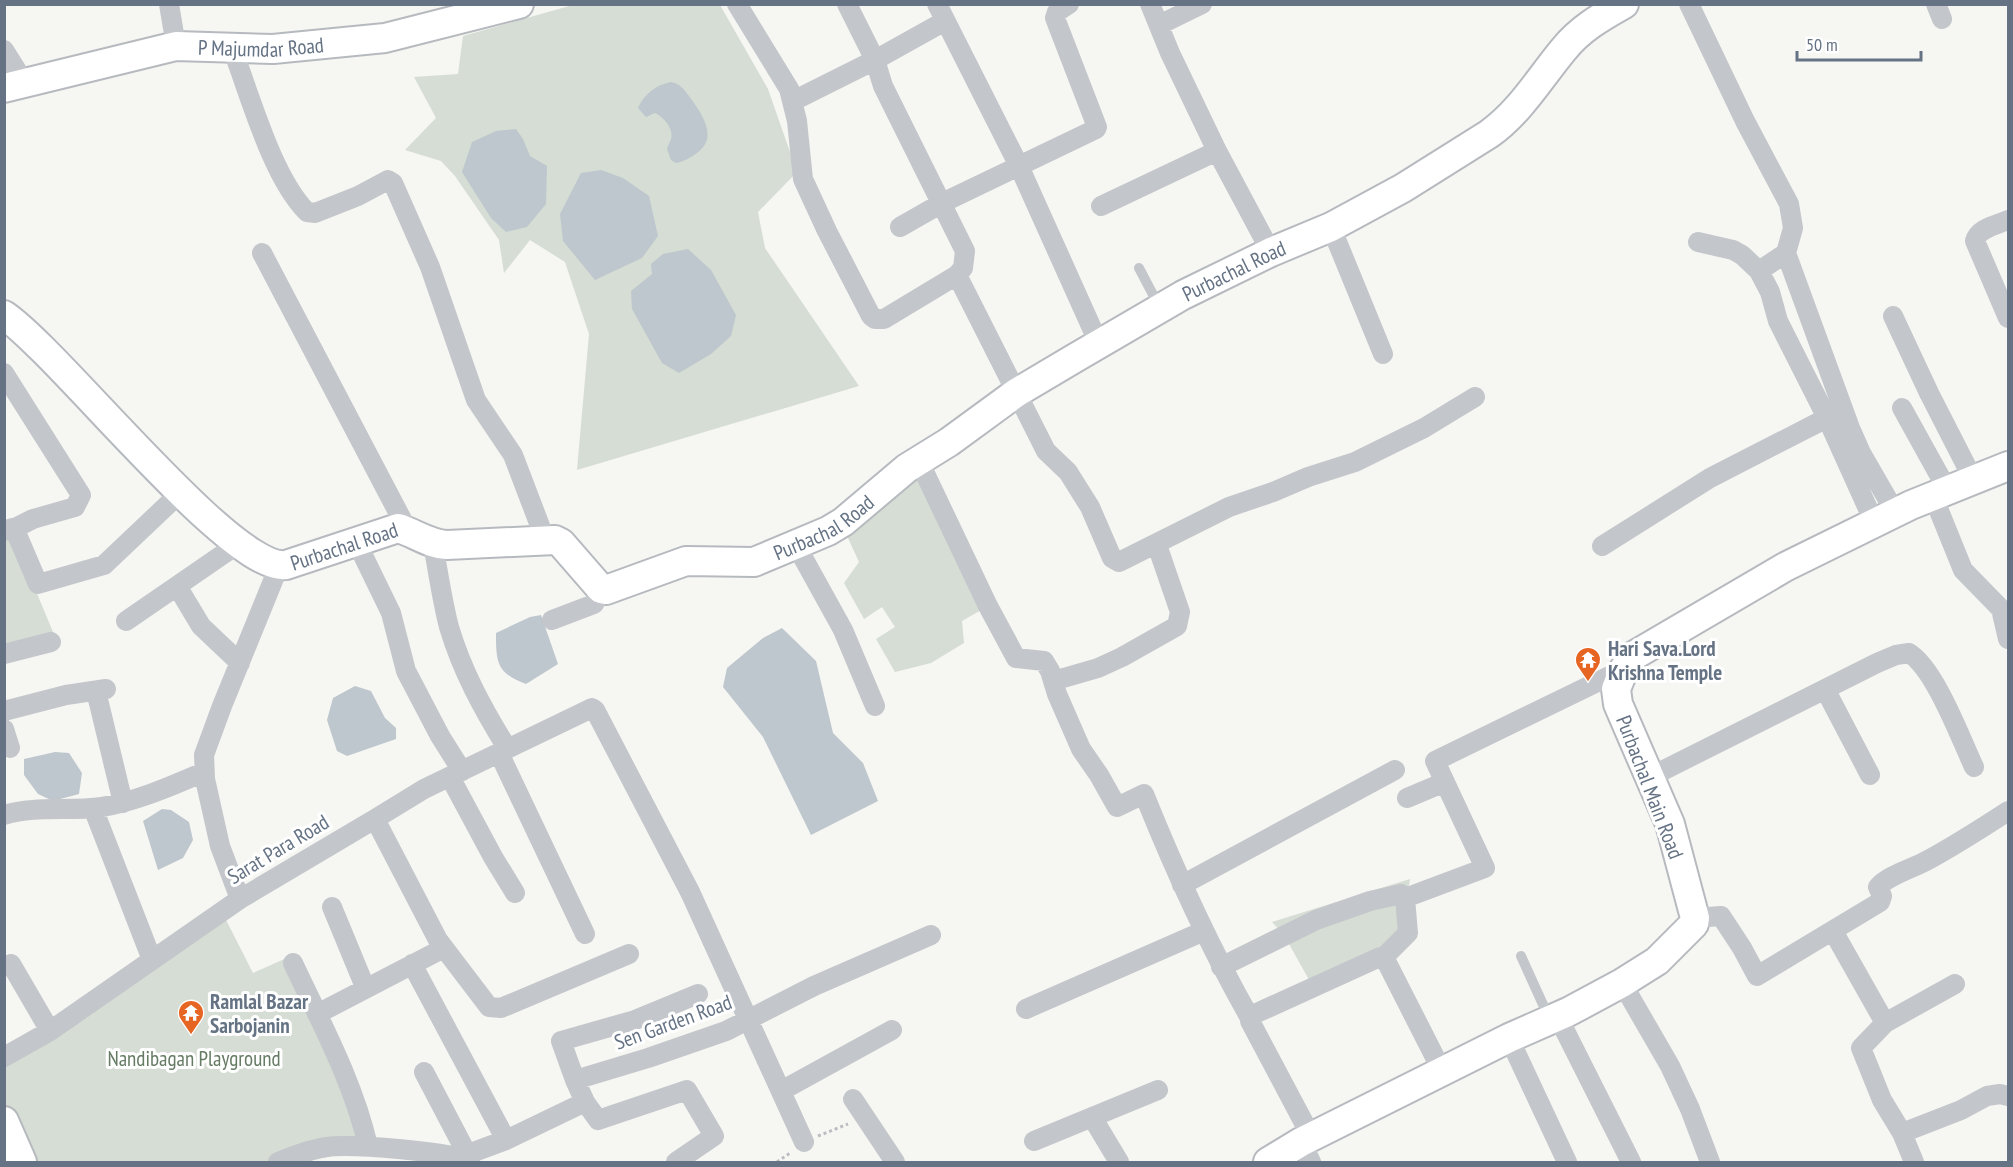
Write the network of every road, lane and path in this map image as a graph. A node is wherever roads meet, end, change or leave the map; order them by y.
1 (169, 4) edge
2 (519, 4) edge
3 (737, 4) edge
4 (847, 4) edge
5 (1069, 4) edge
6 (1150, 4) edge
7 (1202, 4) edge
8 (1623, 4) edge
9 (1689, 4) edge
10 (451, 12) edge
11 (941, 13) edge
12 (1159, 25) junction
13 (176, 46) junction
14 (232, 48) junction
15 (4, 50) edge
16 (875, 60) junction
17 (14, 85) edge
18 (793, 101) junction
19 (1217, 151) junction
20 (1019, 166) junction
21 (942, 204) junction
22 (1101, 206) dead end
23 (2008, 220) edge
24 (900, 227) dead end
25 (1331, 227) junction
26 (1698, 242) dead end
27 (262, 252) dead end
28 (1271, 252) junction
29 (1786, 253) junction
30 (1139, 268) dead end
31 (1759, 272) junction
32 (957, 275) junction
33 (1160, 308) junction
34 (4, 315) edge
35 (1893, 316) dead end
36 (2008, 318) edge
37 (1099, 344) junction
38 (1383, 354) dead end
39 (4, 373) edge
40 (1016, 393) junction
41 (1475, 397) dead end
42 (1902, 408) dead end
43 (1827, 418) junction
44 (919, 461) junction
45 (2008, 466) edge
46 (1952, 489) junction
47 (180, 493) junction
48 (1884, 517) junction
49 (9, 530) edge
50 (408, 531) junction
51 (545, 539) junction
52 (356, 541) junction
53 (238, 544) junction
54 (433, 544) junction
55 (796, 545) junction
56 (1157, 545) junction
57 (1602, 546) dead end
58 (279, 566) junction
59 (177, 586) junction
60 (601, 590) junction
61 (552, 620) dead end
62 (126, 621) dead end
63 (2008, 639) edge
64 (51, 642) dead end
65 (4, 654) edge
66 (240, 663) junction
67 (1624, 669) junction
68 (1053, 681) junction
69 (1826, 689) junction
70 (875, 706) dead end
71 (4, 711) edge
72 (4, 729) edge
73 (10, 748) dead end
74 (503, 750) junction
75 (1974, 767) dead end
76 (1395, 770) dead end
77 (204, 772) junction
78 (456, 774) junction
79 (1870, 775) dead end
80 (1650, 777) junction
81 (1445, 782) junction
82 (1407, 798) dead end
83 (123, 803) junction
84 (93, 808) junction
85 (2008, 811) edge
86 (4, 815) edge
87 (375, 819) junction
88 (1182, 885) junction
89 (515, 892) dead end
90 (1405, 898) junction
91 (240, 899) junction
92 (332, 907) dead end
93 (1695, 918) junction
94 (1204, 930) junction
95 (1833, 931) junction
96 (585, 934) dead end
97 (931, 935) dead end
98 (444, 948) junction
99 (628, 954) dead end
100 (1521, 956) dead end
101 (1384, 957) junction
102 (152, 960) junction
103 (293, 963) dead end
104 (11, 964) dead end
105 (412, 964) junction
106 (1221, 967) junction
107 (1622, 983) junction
108 (1955, 984) dead end
109 (365, 987) junction
110 (698, 994) dead end
111 (1026, 1009) dead end
112 (317, 1014) junction
113 (1250, 1018) junction
114 (1554, 1019) junction
115 (749, 1020) junction
116 (1885, 1023) junction
117 (892, 1030) dead end
118 (50, 1031) junction
119 (1509, 1038) junction
120 (4, 1057) edge
121 (424, 1072) dead end
122 (1443, 1073) junction
123 (575, 1080) junction
124 (1158, 1090) dead end
125 (781, 1091) junction
126 (2008, 1096) edge
127 (853, 1099) dead end
128 (585, 1102) junction
129 (1092, 1117) junction
130 (4, 1120) edge
131 (1902, 1133) junction
132 (506, 1140) junction
133 (1034, 1141) dead end
134 (804, 1142) dead end
135 (368, 1146) junction
136 (1308, 1148) edge
137 (334, 1155) edge
138 (466, 1158) edge
139 (22, 1162) edge
140 (278, 1162) edge
141 (676, 1162) edge
142 (895, 1162) edge
143 (1119, 1162) edge
144 (1268, 1162) edge
145 (1567, 1162) edge
146 (1631, 1162) edge
147 (1710, 1162) edge
148 (1914, 1162) edge

1 - 13 street
2 - 10 street, P Majumdar Road
3 - 18 street
4 - 16 street
5 - 20 street
6 - 12 street
7 - 12 street
8 - 25 street, Purbachal Road
9 - 29 street
10 - 14 street, P Majumdar Road
11 - 16 street
11 - 20 street
12 - 19 street
13 - 14 street, P Majumdar Road
13 - 17 street, P Majumdar Road
14 - 51 street
15 - 17 street
16 - 18 street
16 - 21 street
18 - 32 street
19 - 22 street
19 - 28 street
20 - 21 street
20 - 37 street
21 - 24 street
21 - 32 street
23 - 36 street
25 - 28 street, Purbachal Road
25 - 38 street
26 - 31 street
27 - 50 street
28 - 33 street, Purbachal Road
29 - 31 street
29 - 48 street
30 - 33 lane
31 - 43 street
32 - 40 street
33 - 37 street, Purbachal Road
34 - 47 street, Purbachal Road
35 - 46 street
37 - 40 street, Purbachal Road
39 - 49 street
40 - 44 street, Purbachal Road
40 - 56 street
41 - 56 street
42 - 46 street
43 - 48 street
43 - 57 street
44 - 55 street, Purbachal Road
44 - 68 street
45 - 46 street
46 - 48 street
46 - 63 street
47 - 49 street
47 - 53 street, Purbachal Road
48 - 67 street
50 - 52 street, Purbachal Road
50 - 54 street, Purbachal Road
51 - 54 street, Purbachal Road
51 - 60 street
52 - 58 street, Purbachal Road
52 - 78 street
53 - 58 street, Purbachal Road
53 - 59 street
54 - 74 street
55 - 60 street, Purbachal Road
55 - 70 street
56 - 68 street
58 - 66 street
59 - 62 street
59 - 66 street
60 - 61 street
64 - 65 street
66 - 77 street
67 - 80 street, Purbachal Main Road
67 - 81 street
68 - 88 street
69 - 75 street
69 - 79 street
69 - 80 street
71 - 83 street
72 - 73 street
74 - 78 street, Sarat Para Road
74 - 96 street
74 - 115 street, Sarat Para Road
76 - 88 street
77 - 83 street
77 - 91 street
78 - 87 street, Sarat Para Road
78 - 89 street
80 - 93 street, Purbachal Main Road
81 - 82 street
81 - 90 street
83 - 84 street
84 - 86 street
84 - 102 street
85 - 95 street
87 - 91 street, Sarat Para Road
87 - 98 street
88 - 94 street
90 - 101 street
90 - 106 street
91 - 102 street, Sarat Para Road
92 - 109 street
93 - 95 street
93 - 107 street
94 - 106 street
94 - 111 street
95 - 116 street
97 - 115 street, Sen Garden Road
98 - 99 street
98 - 105 street
100 - 114 lane
101 - 113 street
101 - 122 street
102 - 118 street, Sarat Para Road
103 - 112 street
104 - 118 street
105 - 109 street
105 - 132 street
106 - 113 street
107 - 114 street
107 - 147 street
108 - 116 street
109 - 112 street
110 - 123 street
112 - 135 street
113 - 136 street
114 - 119 street
114 - 146 street
115 - 123 street, Sen Garden Road
115 - 125 street
116 - 131 street
117 - 125 street
118 - 120 street, Sarat Para Road
119 - 122 street
119 - 145 street
121 - 138 street
122 - 136 street
123 - 128 street
124 - 129 street
125 - 134 street
126 - 131 street
127 - 142 street
128 - 132 street
128 - 141 street
129 - 133 street
129 - 143 street
130 - 139 street
131 - 148 street
132 - 138 street
135 - 137 street
135 - 138 street
136 - 144 street
137 - 140 street

